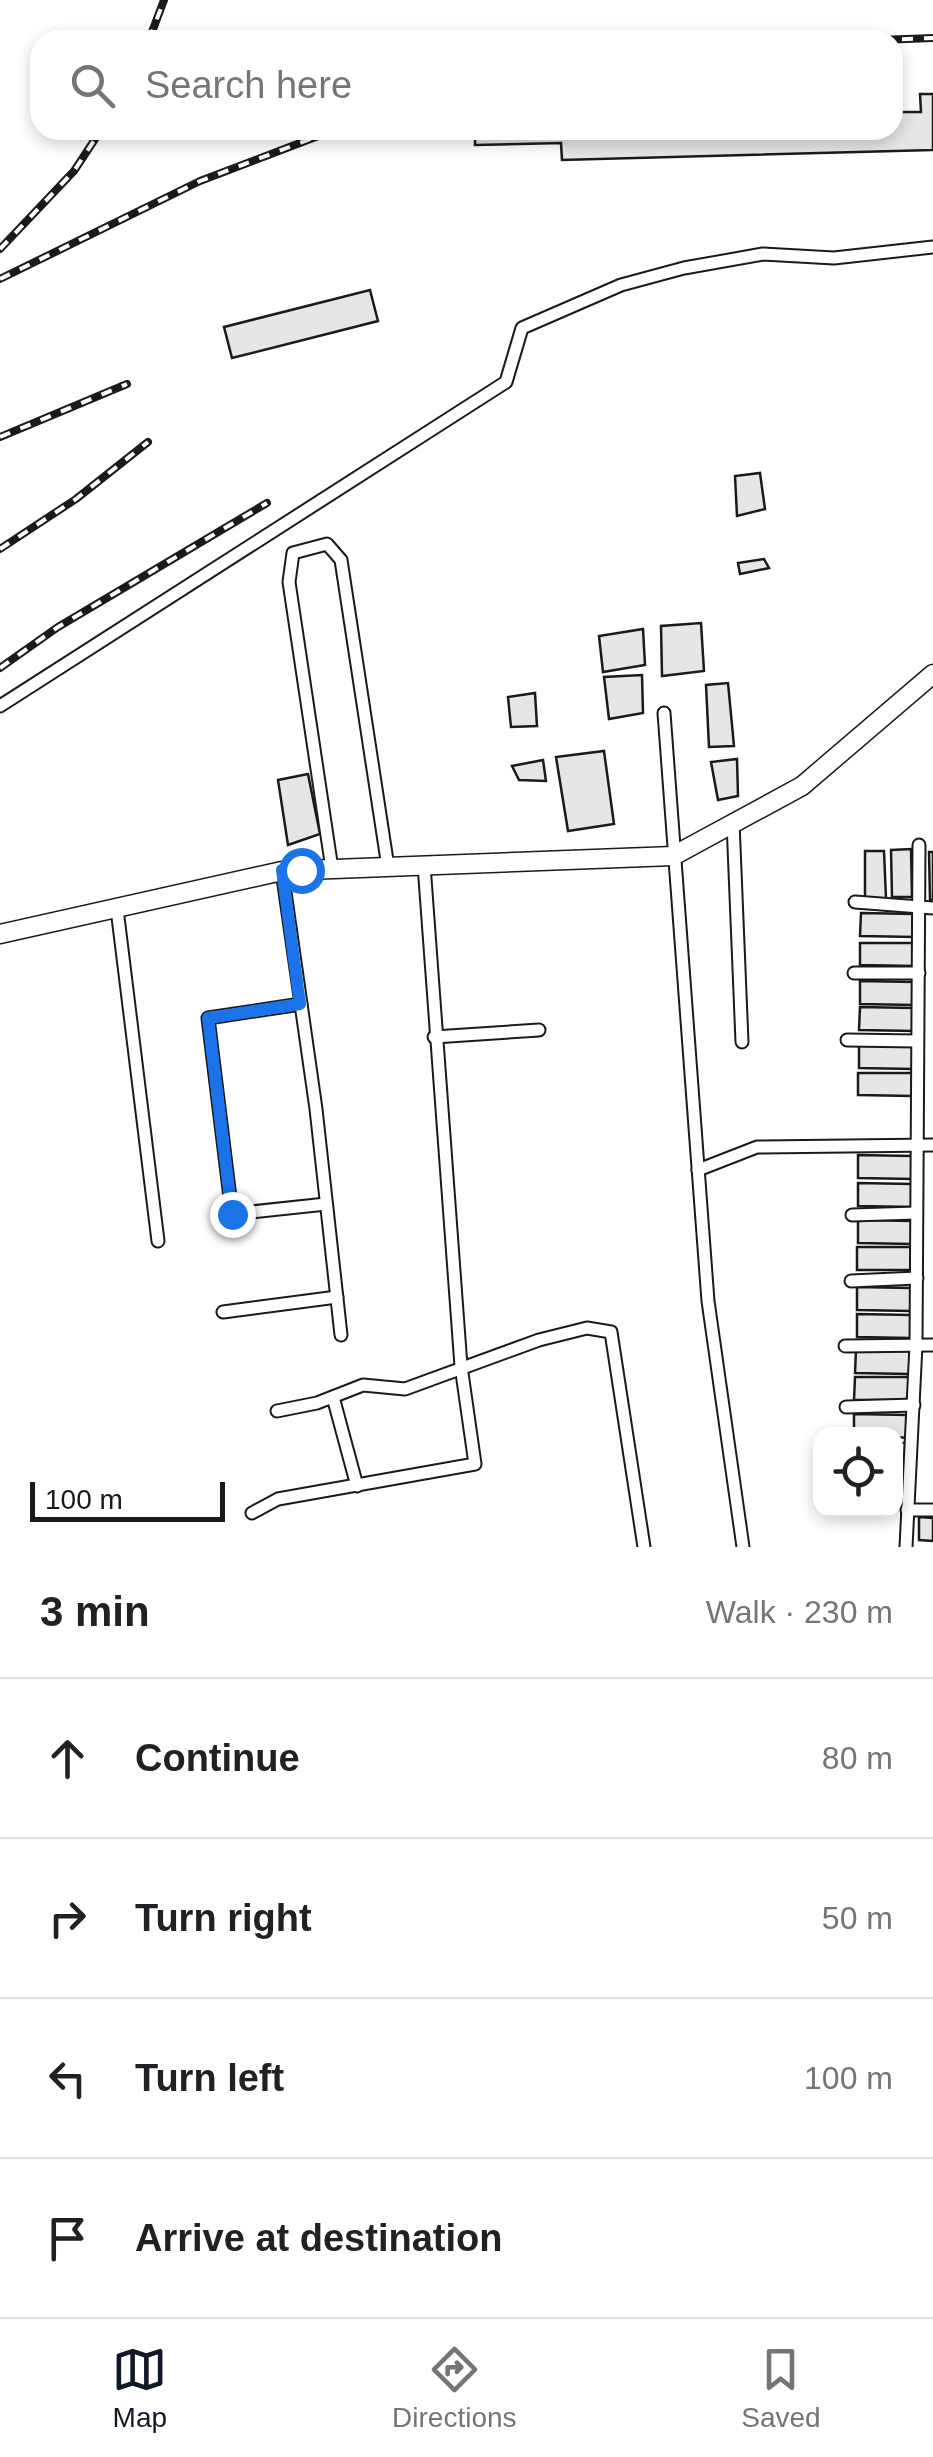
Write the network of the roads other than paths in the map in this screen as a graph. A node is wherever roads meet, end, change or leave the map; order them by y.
1 (933, 247) edge
2 (933, 674) edge
3 (0, 706) edge
4 (664, 712) dead end
5 (734, 822) junction
6 (918, 845) dead end
7 (673, 856) junction
8 (424, 865) junction
9 (388, 866) junction
10 (332, 869) junction
11 (282, 870) junction
12 (855, 902) dead end
13 (926, 908) edge
14 (116, 909) junction
15 (0, 934) edge
16 (854, 973) dead end
17 (918, 973) junction
18 (300, 1004) junction
19 (918, 1008) junction
20 (933, 1008) edge
21 (539, 1030) dead end
22 (434, 1037) junction
23 (847, 1040) dead end
24 (917, 1041) junction
25 (742, 1042) dead end
26 (916, 1105) junction
27 (933, 1105) edge
28 (916, 1144) junction
29 (933, 1144) edge
30 (698, 1170) junction
31 (326, 1204) junction
32 (916, 1213) junction
33 (852, 1215) dead end
34 (158, 1242) dead end
35 (917, 1244) junction
36 (933, 1244) edge
37 (917, 1278) junction
38 (850, 1281) dead end
39 (337, 1297) junction
40 (223, 1312) dead end
41 (341, 1335) dead end
42 (916, 1345) junction
43 (845, 1346) dead end
44 (933, 1346) edge
45 (461, 1366) junction
46 (333, 1397) junction
47 (914, 1404) junction
48 (846, 1407) dead end
49 (277, 1412) dead end
50 (903, 1478) edge
51 (910, 1479) junction
52 (356, 1486) junction
53 (907, 1510) junction
54 (933, 1510) edge
55 (252, 1513) dead end
56 (644, 1547) edge
57 (744, 1547) edge
58 (906, 1547) edge

1 - 3 street
2 - 5 street
4 - 7 street
5 - 7 street
5 - 25 street
6 - 13 street
7 - 8 street
7 - 30 street
8 - 9 street
8 - 22 street
9 - 10 street
9 - 10 street
10 - 11 street
11 - 14 street
11 - 18 street
12 - 13 street
13 - 17 street
14 - 15 street
14 - 34 street
16 - 17 street
17 - 19 street
18 - 31 street
18 - 31 street
19 - 20 street
19 - 24 street
21 - 22 street
22 - 45 street
23 - 24 street
24 - 26 street
26 - 27 street
26 - 28 street
28 - 29 street
28 - 30 street
28 - 32 street
30 - 57 street
31 - 39 street
32 - 33 street
32 - 35 street
35 - 36 street
35 - 37 street
37 - 38 street
37 - 42 street
39 - 40 street
39 - 41 street
42 - 43 street
42 - 44 street
42 - 47 street
45 - 46 street
45 - 52 street
45 - 56 street
46 - 49 street
46 - 52 street
47 - 48 street
47 - 51 street
50 - 51 street
51 - 53 street
52 - 55 street
53 - 54 street
53 - 58 street

